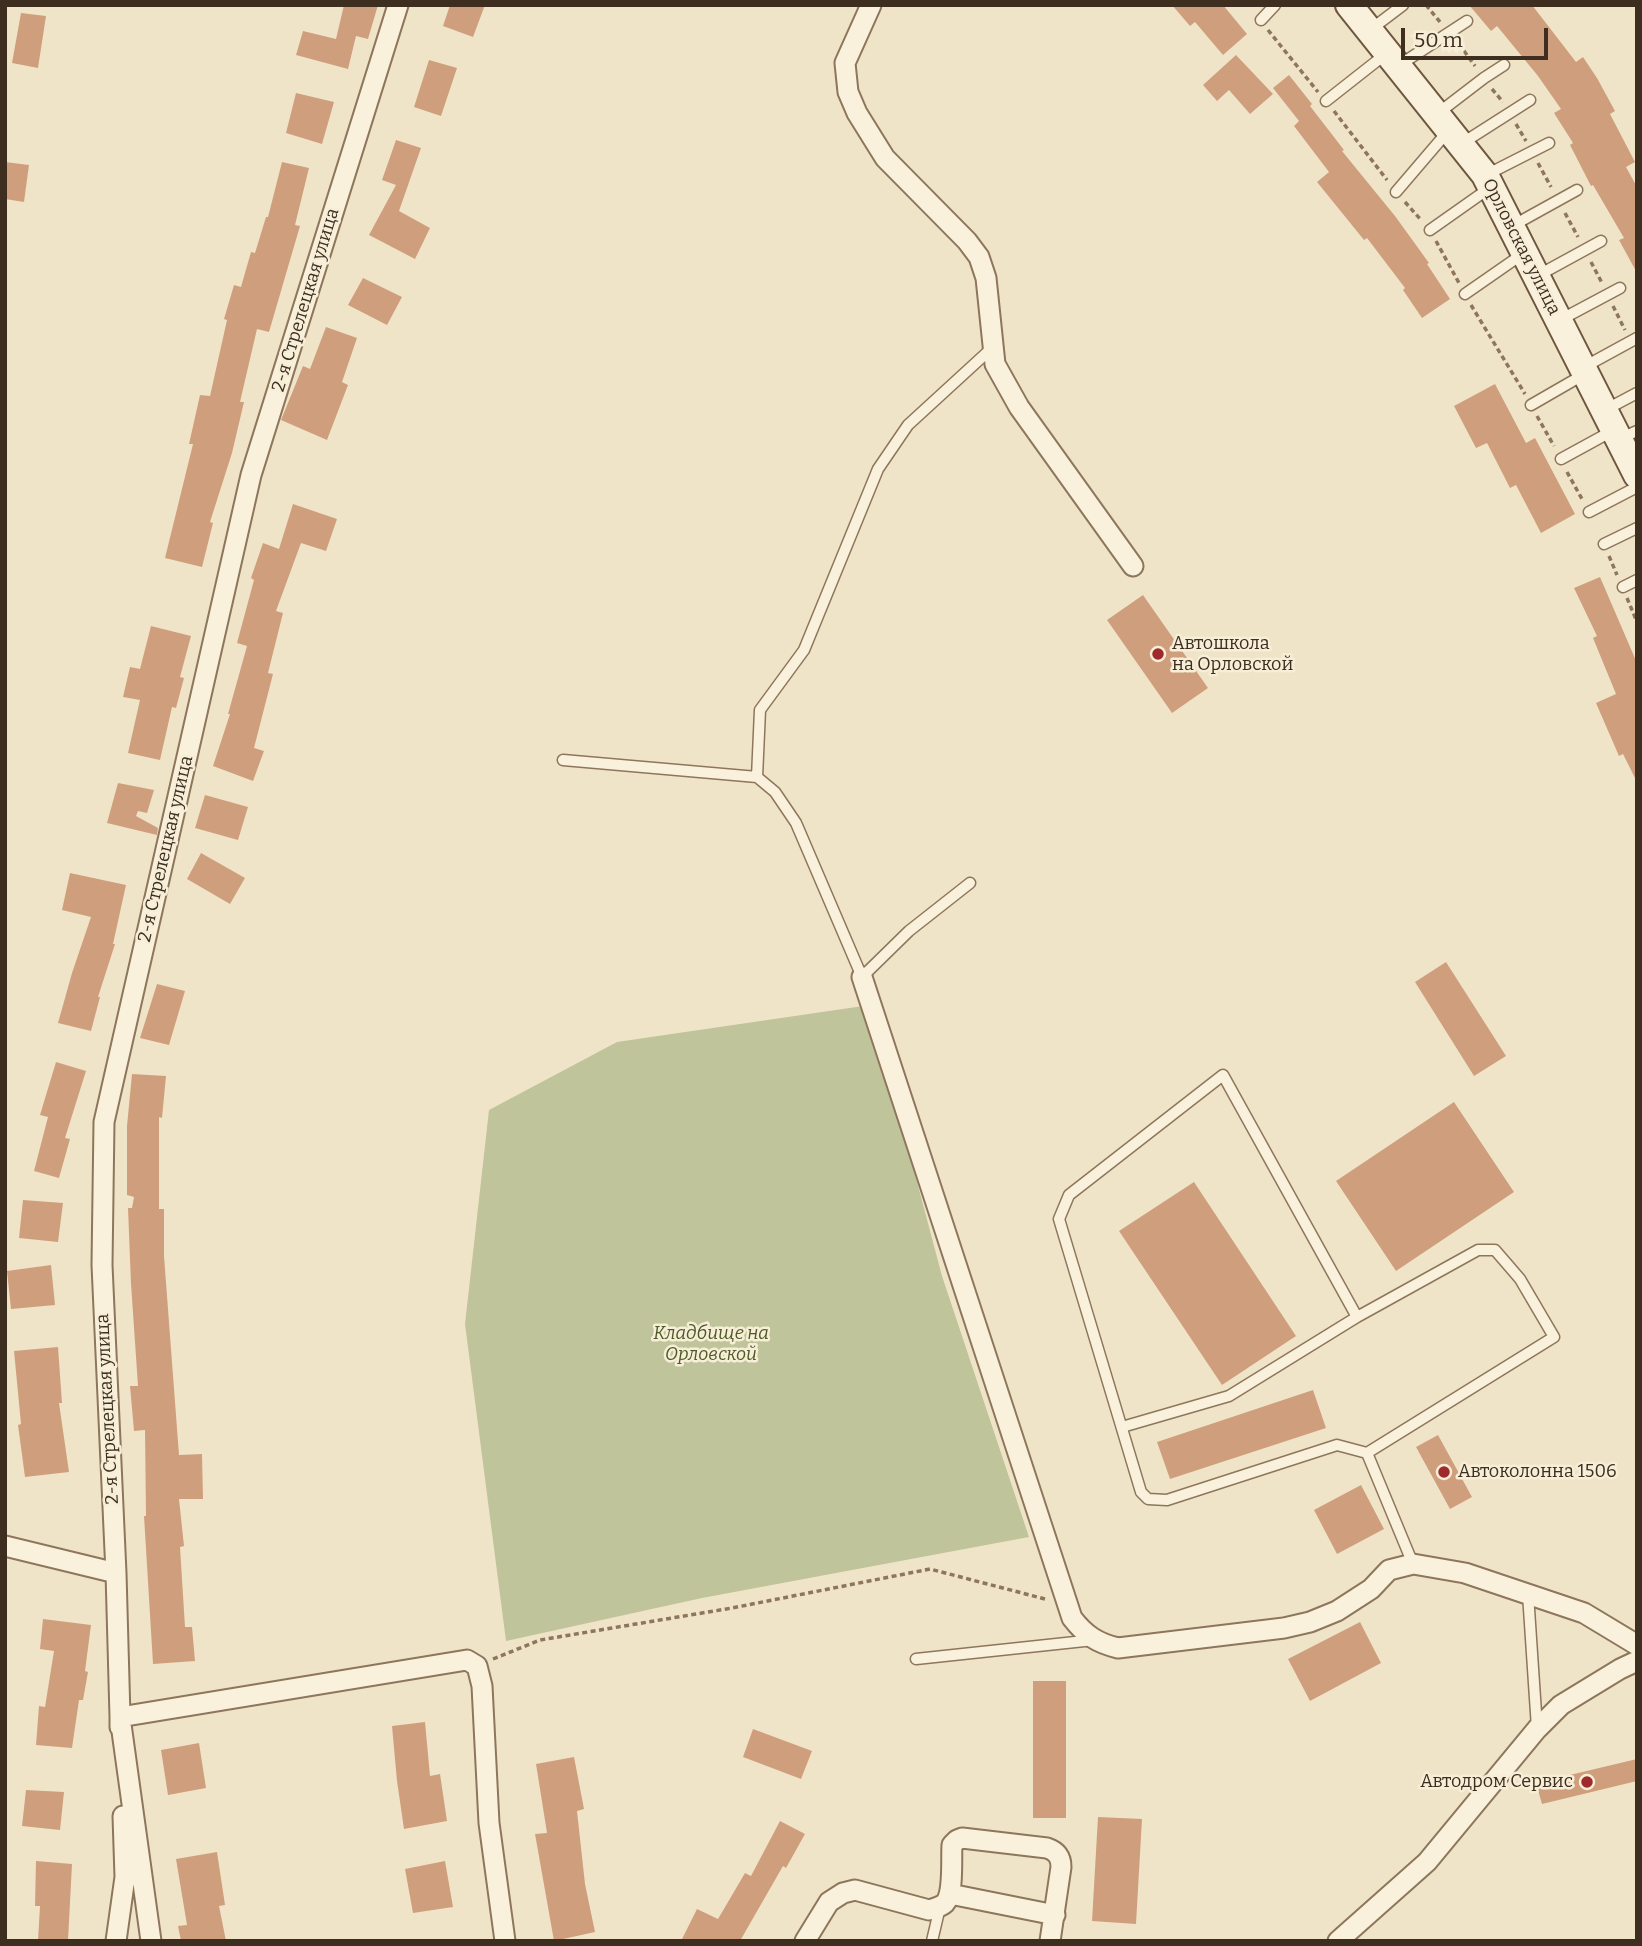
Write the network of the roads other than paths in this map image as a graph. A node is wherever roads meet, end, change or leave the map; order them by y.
1 (398, 5) edge
2 (871, 5) edge
3 (1275, 5) edge
4 (1349, 5) edge
5 (1402, 5) edge
6 (1261, 20) dead end
7 (1468, 21) dead end
8 (1369, 31) junction
9 (1392, 60) junction
10 (1504, 65) dead end
11 (1530, 100) dead end
12 (1326, 101) dead end
13 (1449, 129) junction
14 (1549, 143) dead end
15 (1488, 181) junction
16 (1577, 190) dead end
17 (1396, 192) dead end
18 (1511, 226) junction
19 (1430, 230) dead end
20 (1601, 242) dead end
21 (1525, 253) junction
22 (1537, 276) junction
23 (1620, 288) dead end
24 (1465, 294) dead end
25 (1559, 320) junction
26 (1634, 339) edge
27 (993, 348) junction
28 (1585, 370) junction
29 (1637, 393) edge
30 (1531, 404) dead end
31 (1619, 427) edge
32 (1561, 459) dead end
33 (1637, 475) edge
34 (1637, 487) edge
35 (1589, 512) dead end
36 (1637, 528) edge
37 (1604, 544) dead end
38 (1133, 566) dead end
39 (1637, 580) edge
40 (1623, 587) dead end
41 (563, 760) dead end
42 (757, 777) junction
43 (970, 883) dead end
44 (862, 977) junction
45 (1357, 1317) junction
46 (1122, 1427) junction
47 (1367, 1453) junction
48 (5, 1546) edge
49 (1413, 1564) junction
50 (116, 1573) junction
51 (1528, 1594) junction
52 (1094, 1640) junction
53 (1637, 1645) edge
54 (916, 1658) dead end
55 (1637, 1661) edge
56 (120, 1717) junction
57 (1537, 1729) junction
58 (945, 1900) junction
59 (1055, 1915) junction
60 (116, 1941) edge
61 (151, 1941) edge
62 (505, 1941) edge
63 (806, 1941) edge
64 (932, 1941) edge
65 (1050, 1941) edge
66 (1338, 1941) edge

1 - 50 street, 2-я Стрелецкая улица
2 - 27 street
3 - 6 lane
4 - 8 main road, Орловская улица
5 - 8 lane
7 - 9 lane
8 - 9 main road, Орловская улица
9 - 12 lane
9 - 13 main road, Орловская улица
10 - 13 lane
11 - 13 lane
13 - 15 main road, Орловская улица
13 - 17 lane
14 - 15 lane
15 - 18 main road, Орловская улица
15 - 19 lane
16 - 18 lane
18 - 21 main road, Орловская улица
20 - 22 lane
21 - 22 main road, Орловская улица
21 - 24 lane
22 - 25 main road, Орловская улица
23 - 25 lane
25 - 28 main road, Орловская улица
26 - 28 lane
27 - 38 street
27 - 42 lane
28 - 30 lane
28 - 31 main road, Орловская улица
29 - 31 lane
31 - 32 lane
31 - 33 main road, Орловская улица
34 - 35 lane
36 - 37 lane
39 - 40 lane
41 - 42 lane
42 - 44 lane
43 - 44 lane
44 - 52 street
45 - 46 lane
45 - 46 lane
45 - 47 lane
46 - 47 lane
47 - 49 lane
48 - 50 street
49 - 51 street
49 - 52 street
50 - 56 street, 2-я Стрелецкая улица
51 - 53 street
51 - 57 lane
52 - 54 lane
55 - 57 street
56 - 60 street, 2-я Стрелецкая улица
56 - 61 street, 2-я Стрелецкая улица
56 - 62 street
57 - 66 street
58 - 59 street
58 - 59 street
58 - 63 street
58 - 64 lane
59 - 65 street

